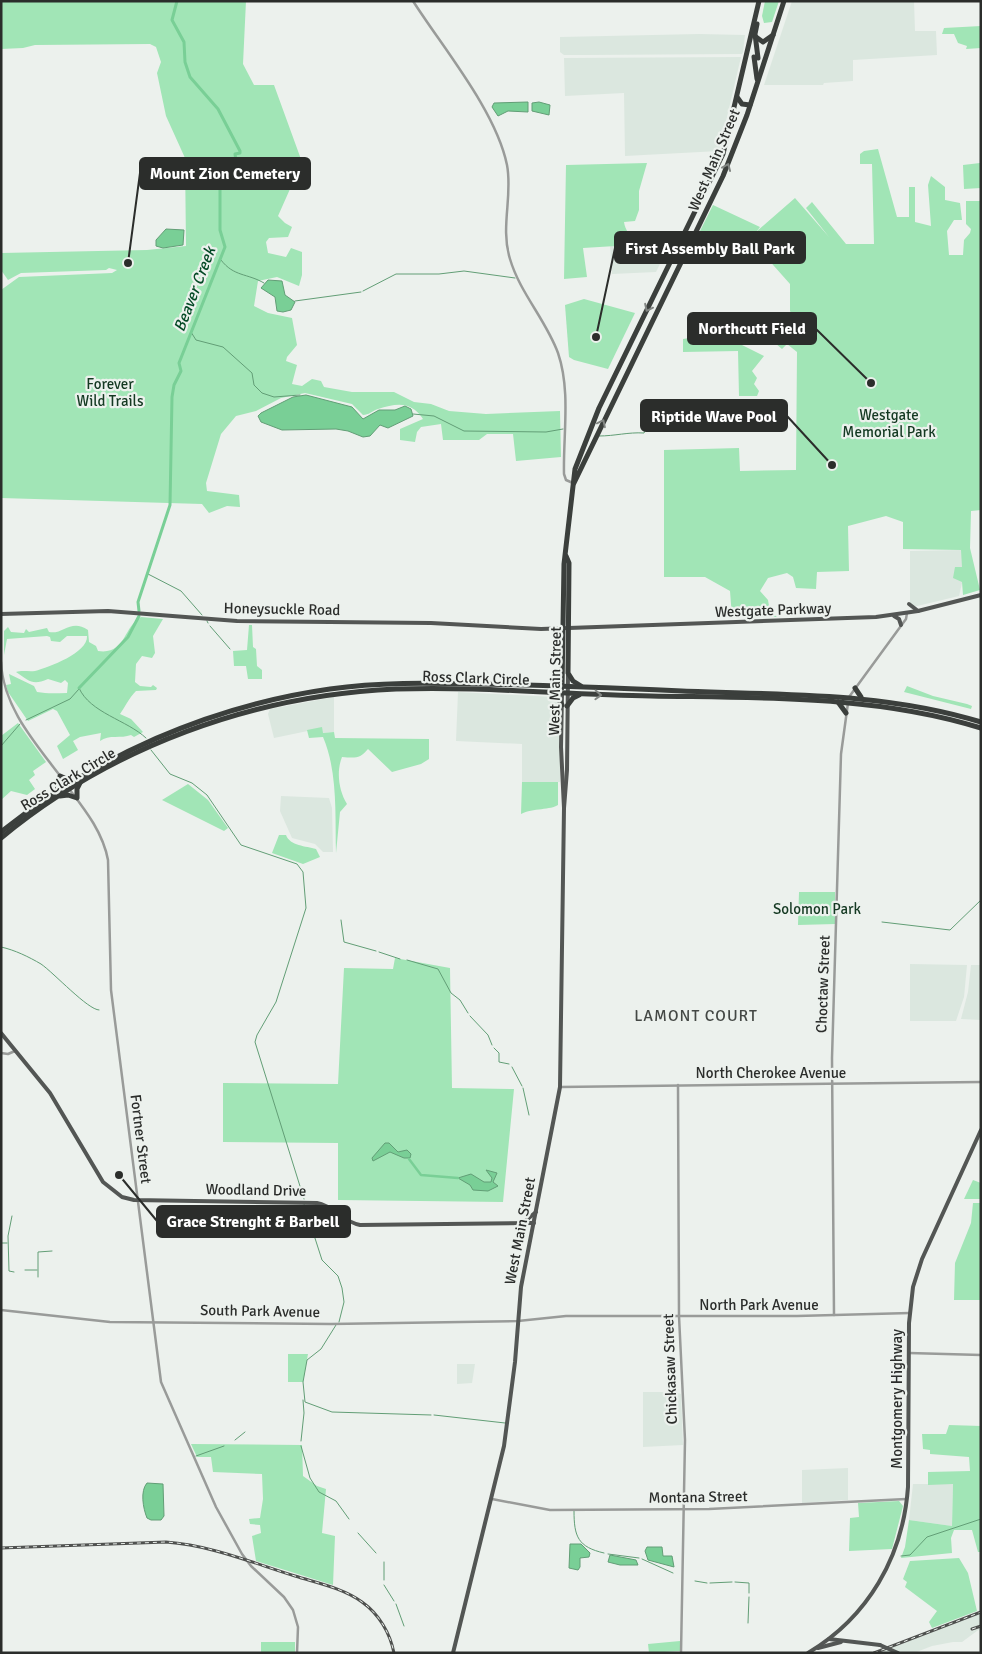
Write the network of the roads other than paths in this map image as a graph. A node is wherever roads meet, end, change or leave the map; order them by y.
1 (413, 1) edge
2 (761, 1) edge
3 (784, 1) edge
4 (773, 35) junction
5 (756, 37) junction
6 (756, 60) junction
7 (744, 64) junction
8 (757, 82) junction
9 (737, 96) junction
10 (750, 105) junction
11 (710, 183) junction
12 (704, 195) junction
13 (712, 201) junction
14 (708, 210) junction
15 (682, 240) junction
16 (688, 250) junction
17 (665, 282) junction
18 (640, 324) junction
19 (648, 331) junction
20 (608, 388) junction
21 (605, 394) junction
22 (614, 398) junction
23 (610, 406) junction
24 (589, 442) junction
25 (574, 483) junction
26 (981, 595) edge
27 (909, 604) dead end
28 (918, 611) junction
29 (907, 613) junction
30 (1, 614) edge
31 (894, 616) junction
32 (901, 625) junction
33 (566, 628) junction
34 (1, 662) edge
35 (565, 673) junction
36 (550, 686) junction
37 (565, 686) junction
38 (471, 687) junction
39 (584, 687) junction
40 (856, 688) junction
41 (654, 690) junction
42 (666, 690) junction
43 (550, 693) junction
44 (565, 694) junction
45 (580, 694) junction
46 (698, 694) junction
47 (647, 696) junction
48 (656, 696) junction
49 (778, 697) junction
50 (861, 698) junction
51 (849, 700) junction
52 (838, 702) junction
53 (856, 703) junction
54 (565, 706) junction
55 (847, 711) junction
56 (981, 722) edge
57 (179, 728) junction
58 (981, 728) edge
59 (170, 732) junction
60 (176, 736) junction
61 (165, 740) junction
62 (60, 776) junction
63 (80, 780) junction
64 (68, 787) junction
65 (57, 794) junction
66 (77, 798) junction
67 (17, 822) junction
68 (1, 832) edge
69 (1, 838) edge
70 (1, 1032) edge
71 (16, 1050) junction
72 (1, 1054) edge
73 (981, 1082) edge
74 (832, 1084) junction
75 (678, 1085) junction
76 (560, 1087) junction
77 (981, 1130) edge
78 (109, 1188) junction
79 (111, 1196) dead end
80 (137, 1200) junction
81 (536, 1211) junction
82 (522, 1223) junction
83 (534, 1223) junction
84 (531, 1235) junction
85 (1, 1310) edge
86 (910, 1313) junction
87 (834, 1315) junction
88 (679, 1316) junction
89 (518, 1321) junction
90 (153, 1322) junction
91 (909, 1352) junction
92 (981, 1355) edge
93 (492, 1499) junction
94 (907, 1499) junction
95 (683, 1509) junction
96 (838, 1632) junction
97 (831, 1638) junction
98 (840, 1641) junction
99 (814, 1649) junction
100 (297, 1653) edge
101 (453, 1653) edge
102 (681, 1653) edge
103 (808, 1653) edge
104 (898, 1653) edge

1 - 25 street
2 - 5 highway
2 - 7 highway, West Main Street
3 - 4 highway, West Main Street
4 - 5 highway
4 - 8 highway, West Main Street
5 - 6 highway
6 - 7 highway
6 - 8 highway
7 - 9 highway, West Main Street
8 - 10 highway, West Main Street
9 - 10 highway
9 - 11 highway, West Main Street
13 -> 10 highway, West Main Street
11 - 12 highway, West Main Street
11 - 13 highway
12 - 14 highway
12 - 15 highway, West Main Street
13 - 14 highway, West Main Street
14 - 16 highway, West Main Street
15 - 16 highway
15 - 17 highway, West Main Street
16 - 17 highway, West Main Street
17 -> 18 highway, West Main Street
17 - 19 highway, West Main Street
18 - 19 highway
18 - 20 highway, West Main Street
19 - 22 highway, West Main Street
20 - 21 highway, West Main Street
20 - 22 highway
21 - 23 highway
21 - 24 highway, West Main Street
22 - 23 highway, West Main Street
24 -> 23 highway, West Main Street
24 - 25 highway, West Main Street
24 - 25 highway, West Main Street
25 - 33 highway, West Main Street
26 - 28 main road, Westgate Parkway
27 - 28 main road
28 - 29 main road, Westgate Parkway
29 - 31 main road, Westgate Parkway
29 - 32 street, Choctaw Street
30 - 33 main road, Honeysuckle Road
31 - 32 main road
31 - 33 main road, Westgate Parkway
32 - 40 street, Choctaw Street
33 - 35 highway, West Main Street
34 - 62 street, Fortner Street
35 - 36 highway
35 - 37 highway, West Main Street
35 - 39 highway
36 - 37 highway, Ross Clark Circle
36 - 38 highway, Ross Clark Circle
37 - 39 highway, Ross Clark Circle
37 - 44 highway, West Main Street
38 - 43 highway, Ross Clark Circle
38 - 57 highway, Ross Clark Circle
38 - 60 highway, Ross Clark Circle
39 - 41 highway, Ross Clark Circle
40 - 50 highway
40 - 51 street, Choctaw Street
41 - 42 highway, Ross Clark Circle
41 - 47 highway
42 - 46 highway, Ross Clark Circle
42 - 48 highway
43 - 44 highway, Ross Clark Circle
43 - 54 highway
44 - 45 highway, Ross Clark Circle
44 - 54 main road, West Main Street
45 -> 47 highway, Ross Clark Circle
45 - 54 highway
46 - 48 highway, Ross Clark Circle
46 - 49 highway, Ross Clark Circle
46 - 49 highway, Ross Clark Circle
47 - 48 highway, Ross Clark Circle
49 - 51 highway, Ross Clark Circle
49 - 52 highway, Ross Clark Circle
50 - 51 highway, Ross Clark Circle
50 - 56 highway, Ross Clark Circle
51 - 52 highway, Ross Clark Circle
51 - 53 highway, Ross Clark Circle
51 - 55 street, Choctaw Street
52 - 55 highway
53 - 55 highway
53 - 58 highway, Ross Clark Circle
54 - 76 main road, West Main Street
55 - 74 street, Choctaw Street
57 - 59 highway, Ross Clark Circle
57 - 60 highway
59 - 61 highway
59 - 63 highway, Ross Clark Circle
60 - 61 highway, Ross Clark Circle
61 - 63 highway, Ross Clark Circle
62 - 63 highway
62 - 64 street, Fortner Street
62 - 65 highway
63 - 64 highway, Ross Clark Circle
63 - 66 highway
64 - 65 highway, Ross Clark Circle
64 - 66 street, Fortner Street
65 - 66 highway
65 - 67 highway, Ross Clark Circle
66 - 80 street, Fortner Street
67 - 68 highway, Ross Clark Circle
67 - 69 highway, Ross Clark Circle
70 - 71 main road
71 - 72 street
71 - 78 main road
73 - 74 street, North Cherokee Avenue
74 - 75 street, North Cherokee Avenue
74 - 87 street, Choctaw Street
75 - 76 street, North Cherokee Avenue
75 - 88 street, Chickasaw Street
76 - 81 main road, West Main Street
77 - 86 main road, Montgomery Highway
78 - 79 main road
78 - 80 main road, Woodland Drive
80 - 82 main road, Woodland Drive
80 - 90 street, Fortner Street
81 - 82 main road
81 - 83 main road, West Main Street
82 - 83 main road, Woodland Drive
82 - 84 main road
83 - 84 main road, West Main Street
84 - 89 main road, West Main Street
85 - 90 street, South Park Avenue
86 - 87 street, North Park Avenue
86 - 91 main road, Montgomery Highway
87 - 88 street, North Park Avenue
88 - 89 street, North Park Avenue
88 - 95 street, Chickasaw Street
89 - 90 street, South Park Avenue
89 - 93 main road, West Main Street
90 - 100 street, Fortner Street
91 - 92 street
91 - 94 main road, Montgomery Highway
93 - 95 street, Montana Street
93 - 101 main road, West Main Street
94 - 95 street, Montana Street
94 - 96 main road, Montgomery Highway
95 - 102 street, Chickasaw Street
96 - 97 main road, Montgomery Highway
96 - 98 main road
97 - 98 main road
97 - 99 main road, Montgomery Highway
98 - 99 main road
98 - 104 main road, bridge
99 - 103 main road, Montgomery Highway

